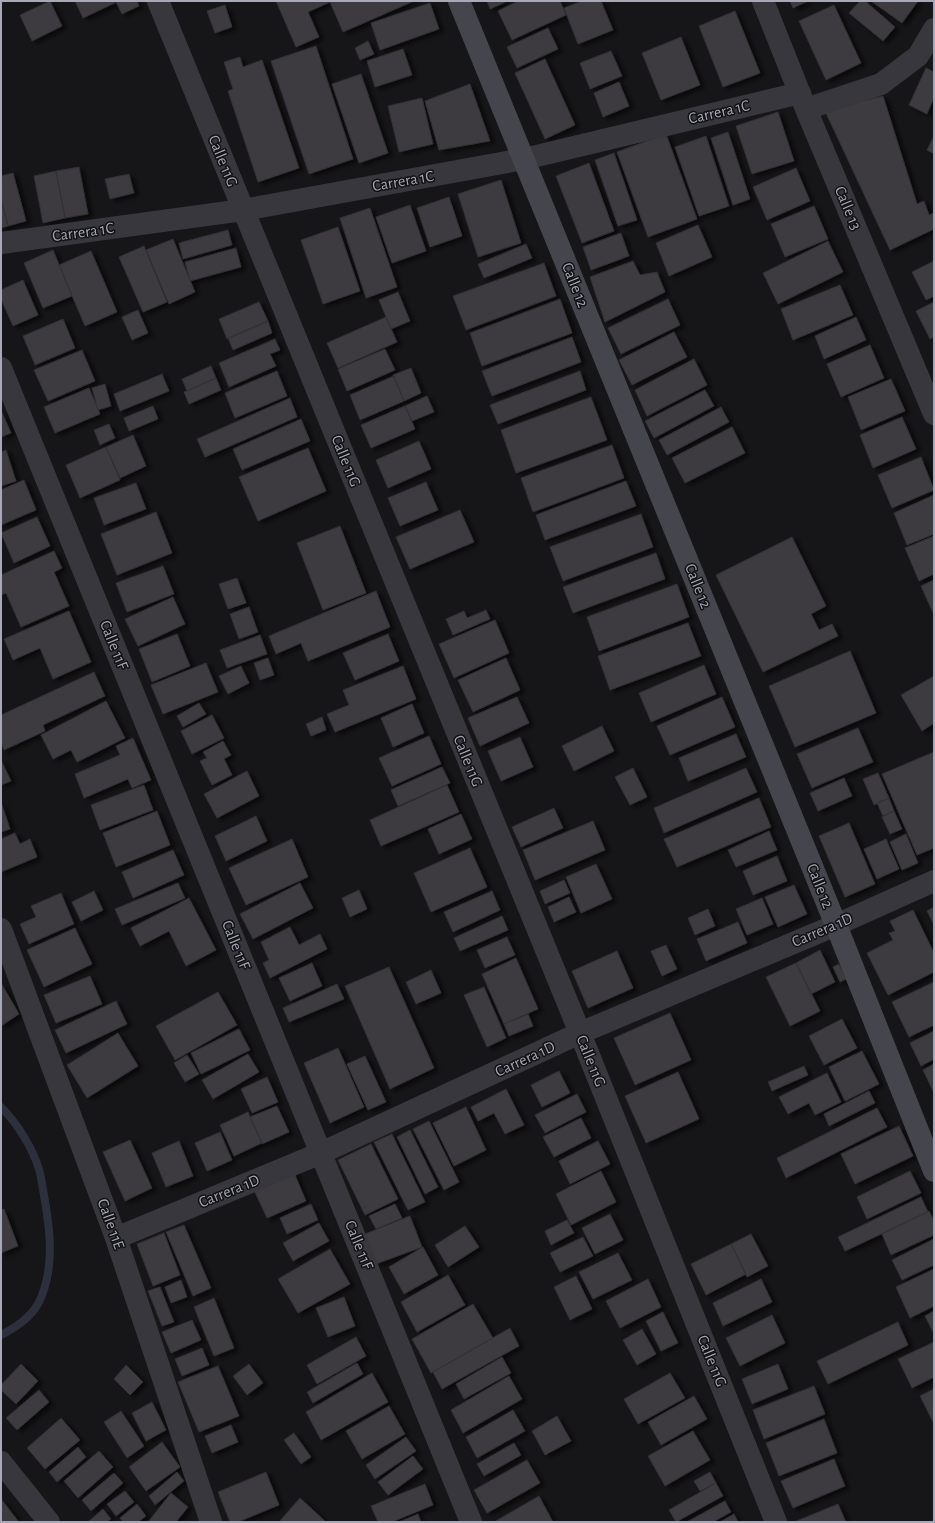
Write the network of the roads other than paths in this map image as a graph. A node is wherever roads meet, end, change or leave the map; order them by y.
1 (158, 1) edge
2 (459, 1) edge
3 (763, 1) edge
4 (934, 29) edge
5 (926, 60) edge
6 (803, 101) junction
7 (524, 159) junction
8 (243, 210) junction
9 (1, 243) edge
10 (1, 368) edge
11 (934, 414) edge
12 (934, 881) edge
13 (836, 925) junction
14 (1, 929) edge
15 (580, 1033) junction
16 (321, 1153) junction
17 (934, 1171) edge
18 (116, 1238) junction
19 (1, 1462) edge
20 (50, 1522) edge
21 (211, 1522) edge
22 (471, 1522) edge
23 (776, 1522) edge

1 - 8 street, Calle 11G
2 - 7 street, Calle 12
3 - 6 street, Calle 13
4 - 5 street, Carrera 1C
5 - 6 street, Carrera 1C
6 - 7 street, Carrera 1C
6 - 11 street, Calle 13
7 - 8 street, Carrera 1C
7 - 13 street, Calle 12
8 - 9 street, Carrera 1C
8 - 15 street, Calle 11G
10 - 16 street, Calle 11F
12 - 13 street, Carrera 1D
13 - 15 street, Carrera 1D
13 - 17 street, Calle 12
14 - 18 street, Calle 11E
15 - 16 street, Carrera 1D
15 - 23 street, Calle 11G
16 - 18 street, Carrera 1D
16 - 22 street, Calle 11F
18 - 21 street, Calle 11E
19 - 20 street

